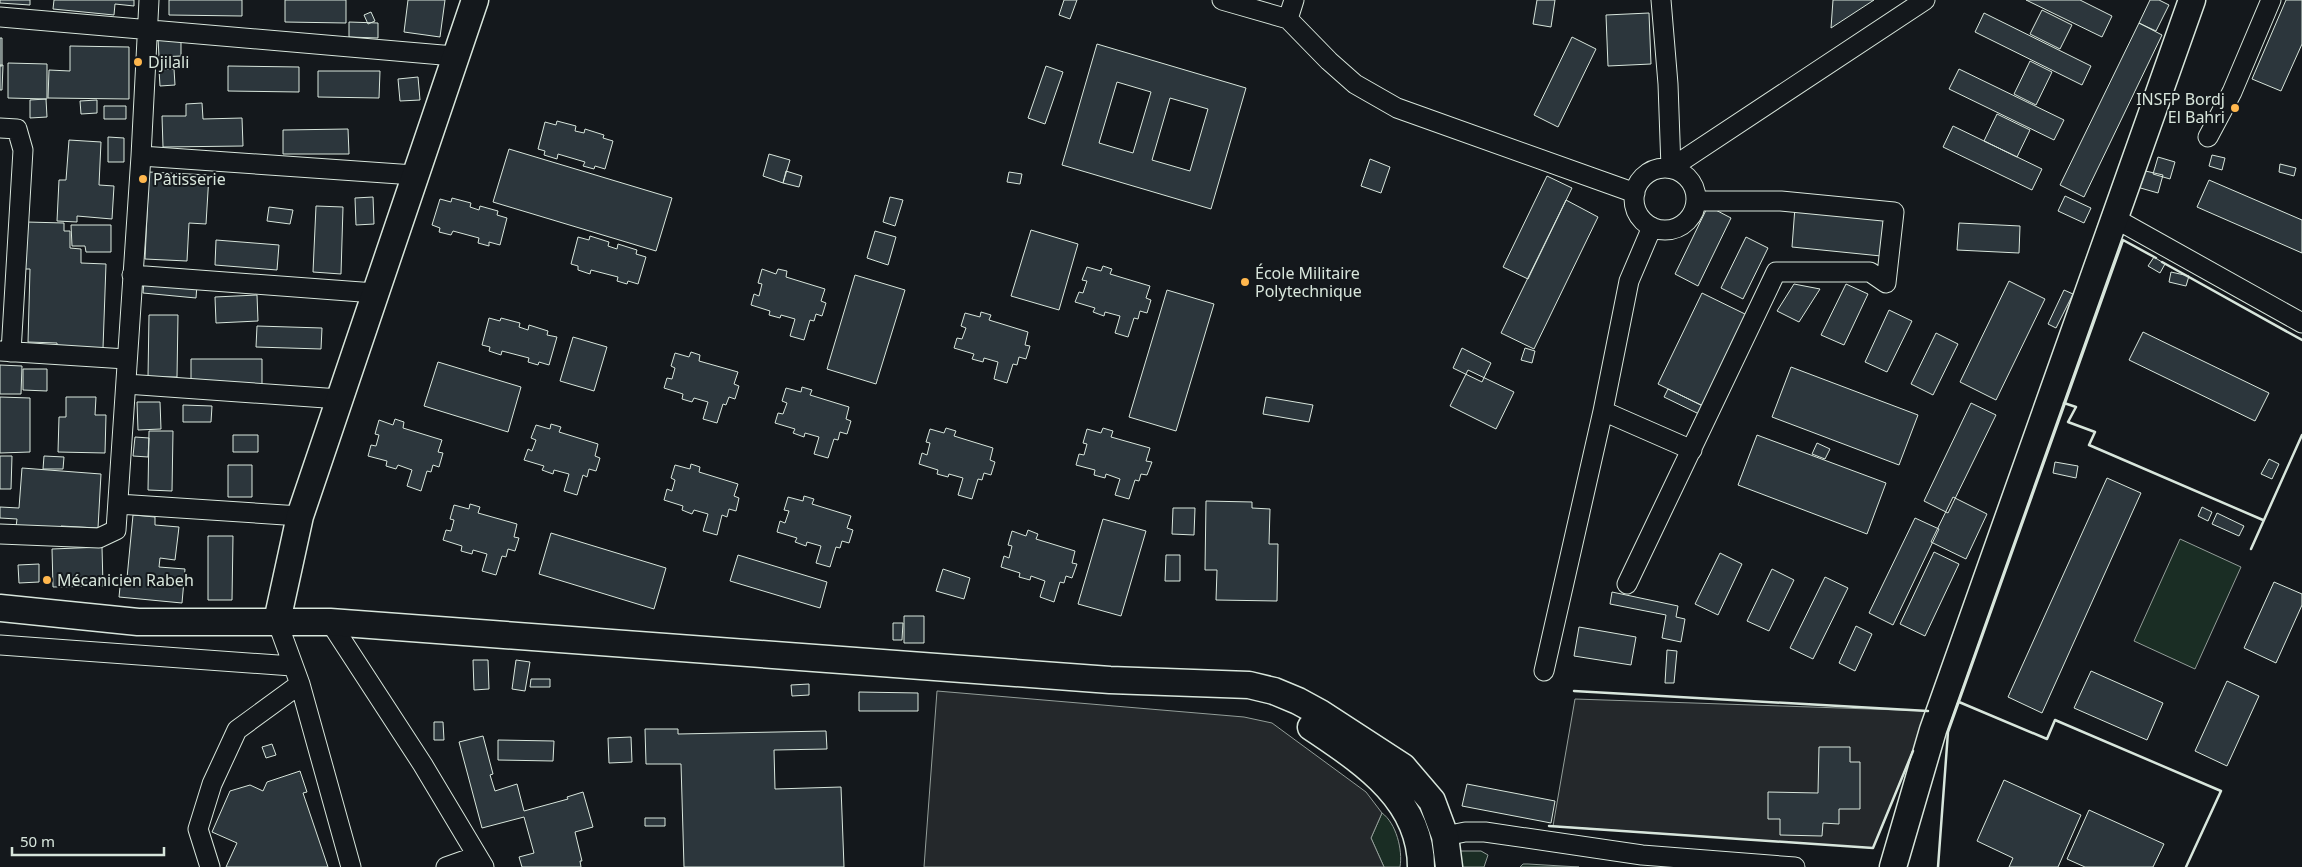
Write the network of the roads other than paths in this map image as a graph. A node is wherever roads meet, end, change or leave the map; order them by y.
1 (149, 0) edge
2 (474, 0) edge
3 (1222, 0) edge
4 (1294, 0) edge
5 (1661, 0) edge
6 (1925, 0) edge
7 (2192, 0) edge
8 (2272, 0) edge
9 (0, 17) edge
10 (1288, 19) junction
11 (148, 30) junction
12 (454, 56) junction
13 (0, 128) edge
14 (2208, 137) dead end
15 (141, 156) junction
16 (1671, 168) junction
17 (414, 175) junction
18 (1635, 193) junction
19 (1696, 201) junction
20 (2116, 219) junction
21 (1652, 227) junction
22 (132, 275) junction
23 (375, 292) junction
24 (2302, 323) edge
25 (5, 352) edge
26 (126, 359) junction
27 (126, 384) junction
28 (340, 399) junction
29 (1603, 411) junction
30 (1692, 450) junction
31 (118, 504) junction
32 (300, 516) junction
33 (0, 534) edge
34 (1627, 584) dead end
35 (0, 608) edge
36 (277, 621) junction
37 (330, 622) junction
38 (0, 645) edge
39 (292, 666) junction
40 (1544, 671) dead end
41 (300, 684) junction
42 (1192, 684) junction
43 (1445, 836) junction
44 (481, 861) edge
45 (210, 867) edge
46 (350, 867) edge
47 (446, 867) edge
48 (1421, 867) edge
49 (1448, 867) edge
50 (1794, 867) edge
51 (1893, 867) edge

1 - 11 street
2 - 12 main road
3 - 10 street
4 - 10 street
5 - 16 street
6 - 16 street
7 - 20 main road
8 - 14 street
9 - 11 street
10 - 18 street
11 - 12 street
11 - 15 street
12 - 17 main road
13 - 25 street
15 - 17 street
15 - 22 street
16 - 18 street
16 - 19 street
17 - 23 main road
18 - 21 street
19 - 21 street
19 - 30 street
20 - 24 street
20 - 51 main road
21 - 29 street
22 - 23 street
22 - 26 street
23 - 28 main road
25 - 26 street
26 - 27 street
27 - 28 street
27 - 31 street
28 - 32 main road
29 - 30 street
29 - 40 street
30 - 34 street
31 - 32 street
31 - 33 street
32 - 36 main road
35 - 36 main road
36 - 37 main road
36 - 39 street
37 - 42 main road
37 - 44 street
38 - 39 street
39 - 41 street
41 - 45 street
41 - 46 street
42 - 43 main road
42 - 48 main road
43 - 49 main road
43 - 50 street
44 - 47 street

